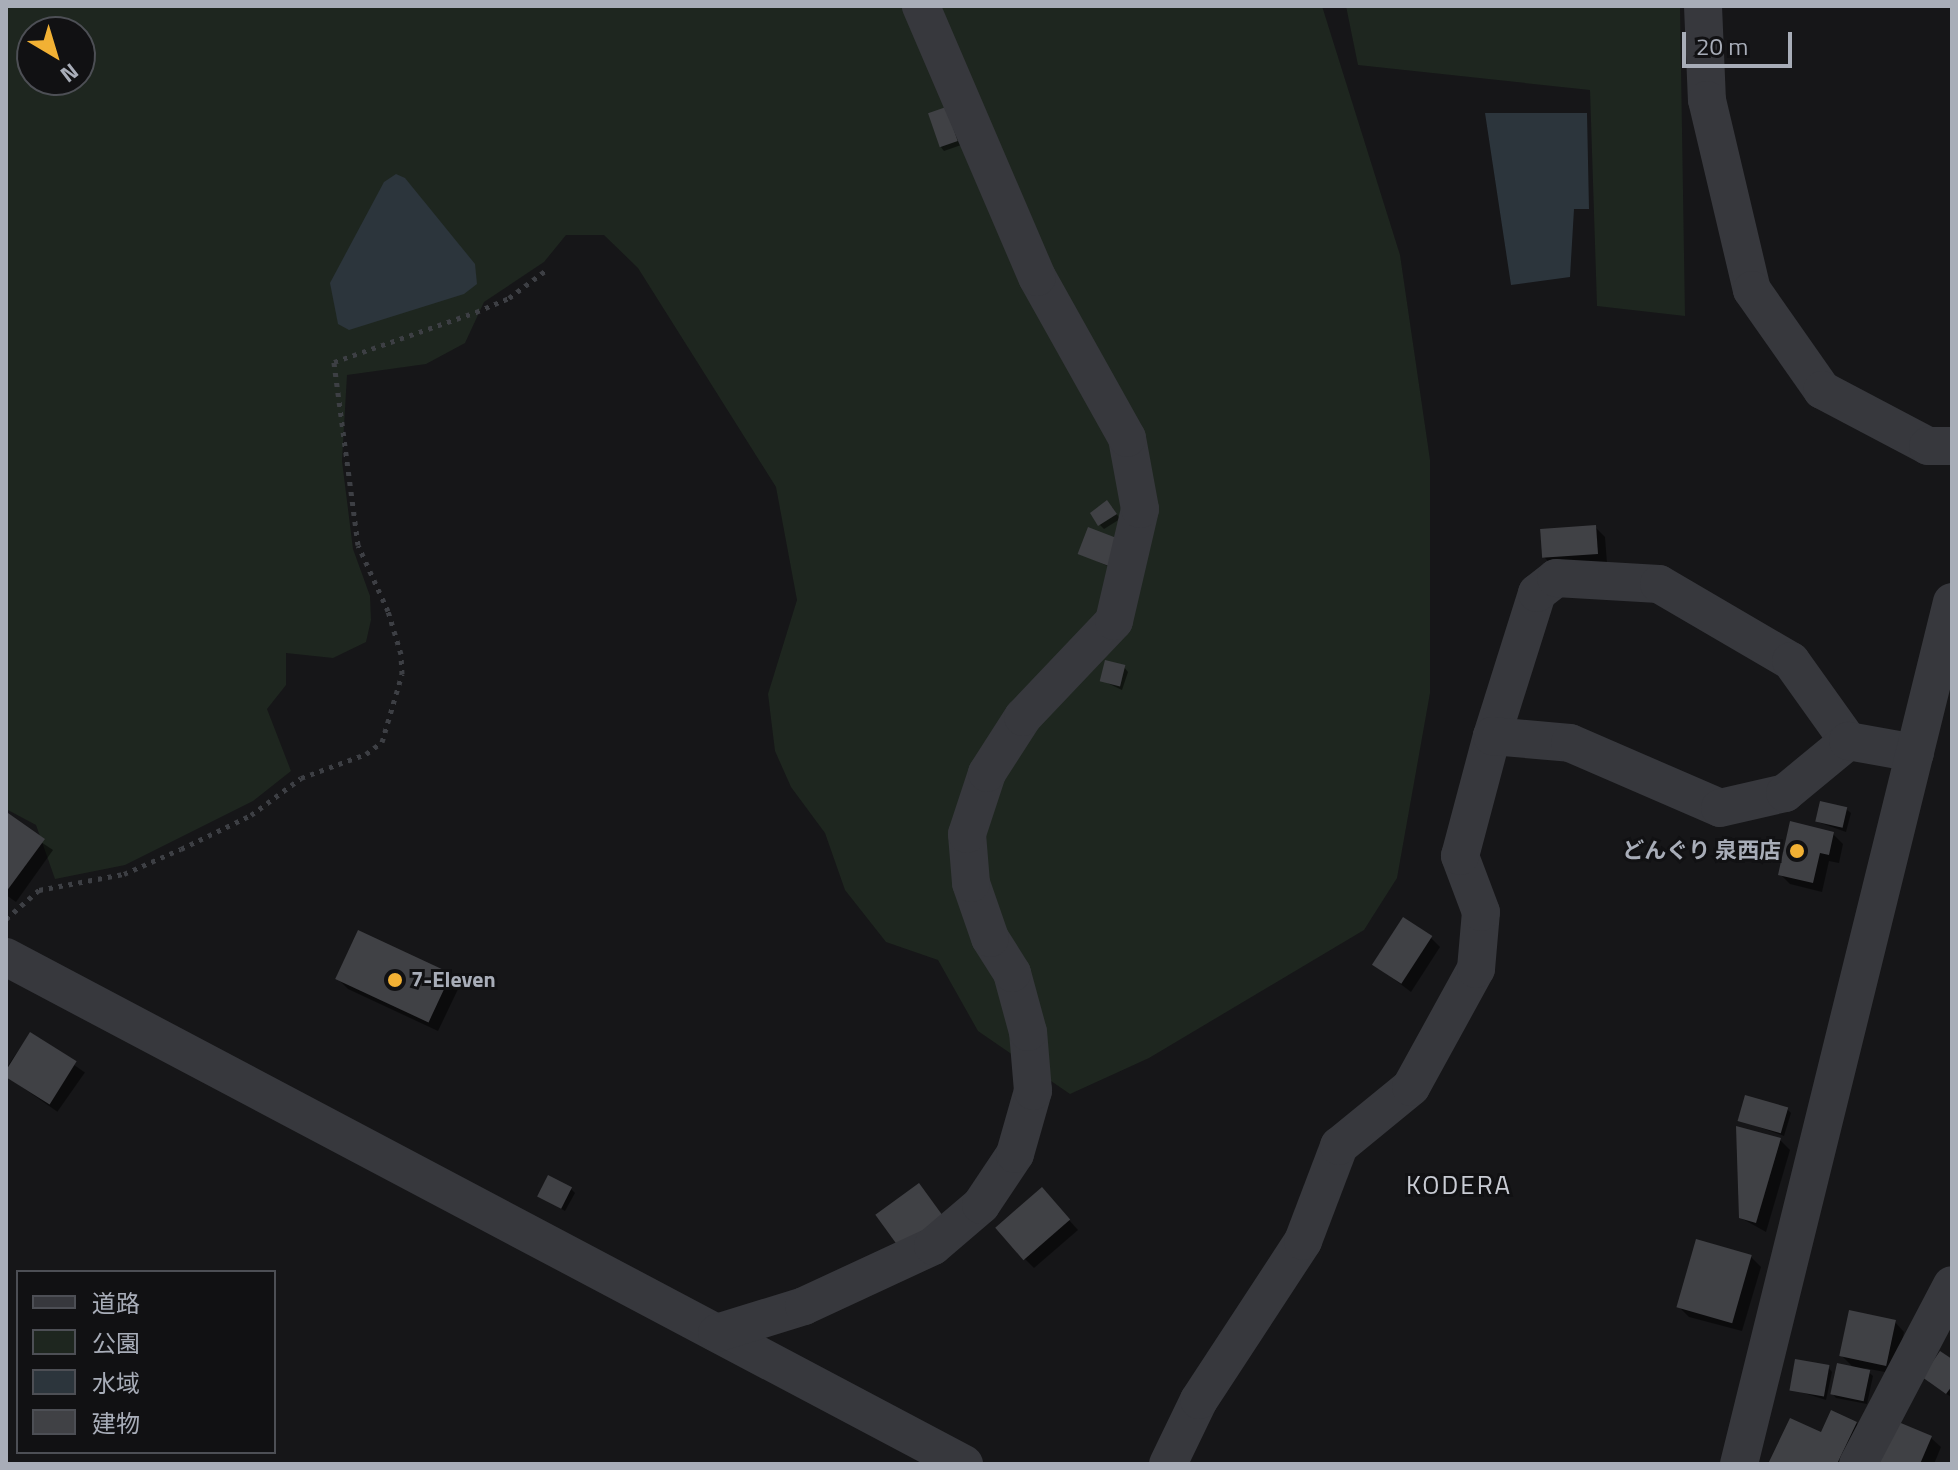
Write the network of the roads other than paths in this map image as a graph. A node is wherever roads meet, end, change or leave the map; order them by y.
1 (921, 6) edge
2 (1703, 6) edge
3 (1952, 446) edge
4 (1952, 602) edge
5 (1492, 736) junction
6 (1848, 741) junction
7 (1915, 753) junction
8 (6, 957) edge
9 (1952, 1285) edge
10 (717, 1333) junction
11 (964, 1464) edge
12 (1168, 1464) edge
13 (1739, 1464) edge
14 (1858, 1464) edge

1 - 10 street
2 - 3 street
4 - 7 street
5 - 6 street
5 - 6 street
5 - 12 street
6 - 7 street
7 - 13 street
8 - 10 street
9 - 14 street
10 - 11 street

